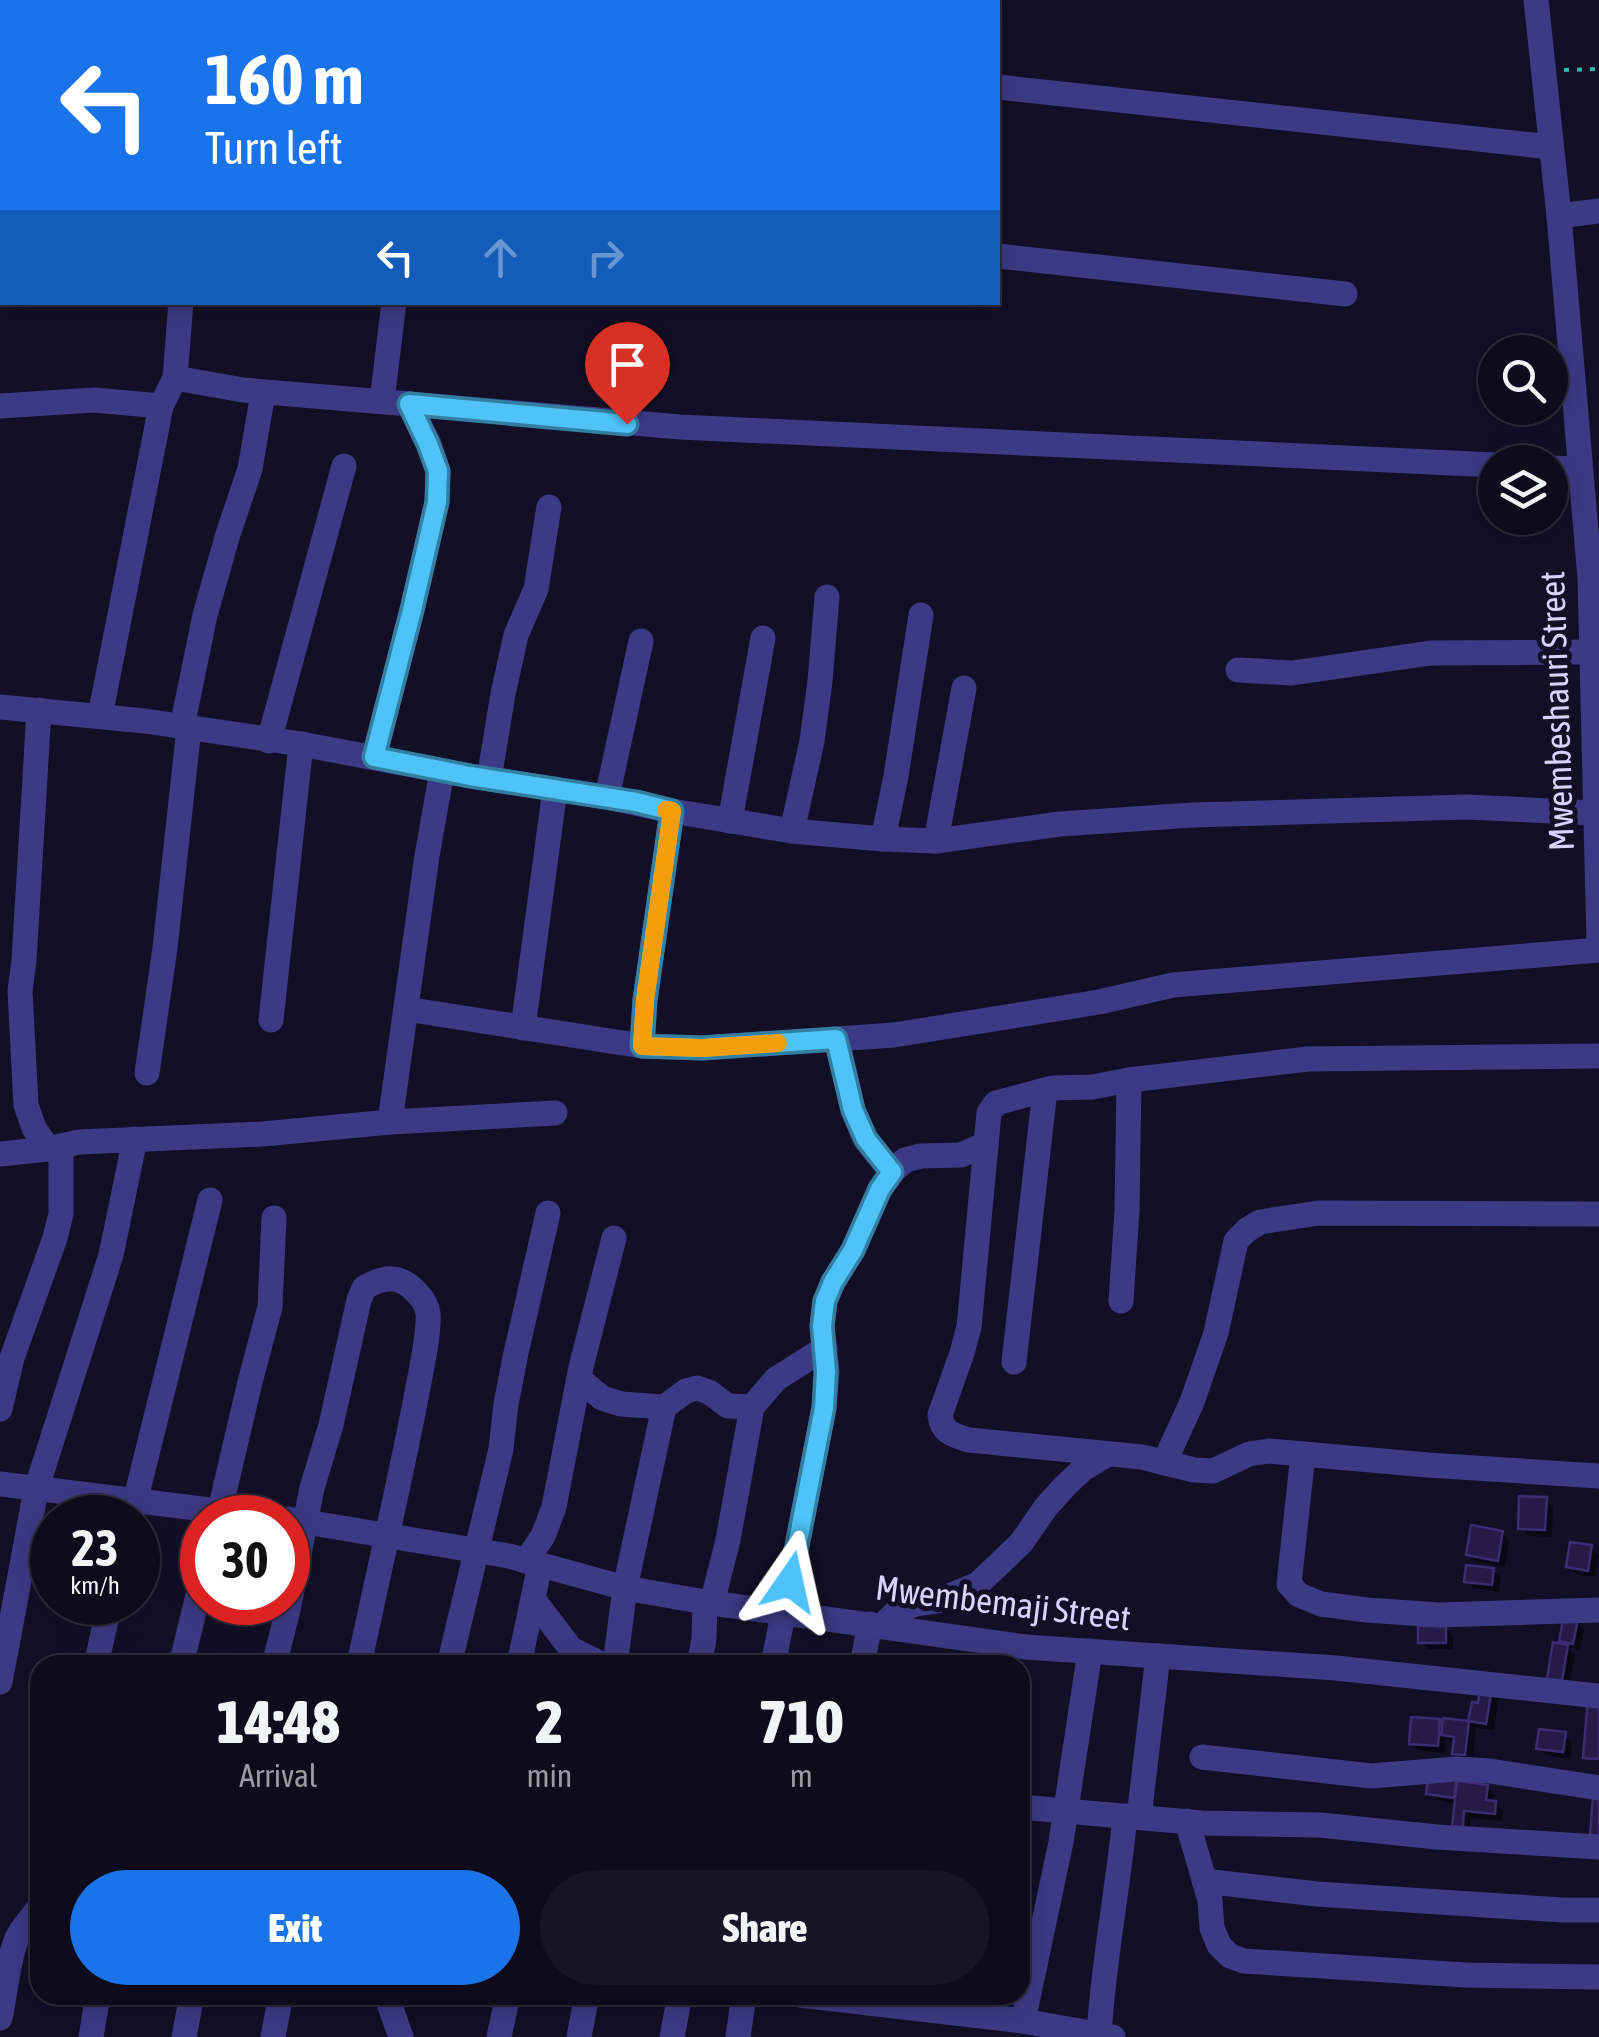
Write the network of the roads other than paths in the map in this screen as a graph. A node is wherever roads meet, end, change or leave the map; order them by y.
1 (1536, 0) edge
2 (1000, 87) edge
3 (1551, 148) junction
4 (1599, 212) edge
5 (1559, 216) junction
6 (1000, 256) edge
7 (1344, 294) dead end
8 (180, 305) edge
9 (394, 305) edge
10 (175, 378) junction
11 (263, 392) junction
12 (382, 401) junction
13 (409, 404) junction
14 (0, 406) edge
15 (161, 406) junction
16 (1586, 458) edge
17 (1478, 464) edge
18 (344, 466) dead end
19 (549, 508) dead end
20 (827, 597) dead end
21 (921, 615) dead end
22 (763, 638) dead end
23 (641, 641) dead end
24 (1590, 652) junction
25 (1238, 670) dead end
26 (964, 688) dead end
27 (0, 707) edge
28 (39, 710) junction
29 (100, 716) junction
30 (186, 727) junction
31 (269, 741) junction
32 (301, 744) junction
33 (374, 757) junction
34 (442, 771) junction
35 (489, 779) junction
36 (555, 789) junction
37 (608, 797) junction
38 (672, 811) junction
39 (1594, 813) junction
40 (730, 821) junction
41 (792, 832) junction
42 (883, 839) junction
43 (936, 841) junction
44 (1599, 946) edge
45 (406, 1009) junction
46 (270, 1020) dead end
47 (523, 1028) junction
48 (836, 1039) junction
49 (642, 1046) junction
50 (1599, 1056) edge
51 (147, 1073) dead end
52 (1129, 1080) junction
53 (1044, 1090) junction
54 (555, 1113) dead end
55 (390, 1122) junction
56 (135, 1140) junction
57 (986, 1144) junction
58 (54, 1148) junction
59 (0, 1154) edge
60 (892, 1172) junction
61 (210, 1200) dead end
62 (548, 1213) dead end
63 (1599, 1214) edge
64 (274, 1218) dead end
65 (614, 1238) dead end
66 (1121, 1301) dead end
67 (825, 1348) junction
68 (1014, 1362) dead end
69 (578, 1379) junction
70 (752, 1406) junction
71 (664, 1407) junction
72 (0, 1409) edge
73 (1108, 1454) junction
74 (1303, 1454) junction
75 (1164, 1463) junction
76 (1599, 1476) edge
77 (0, 1484) edge
78 (36, 1490) junction
79 (62, 1495) edge
80 (136, 1495) edge
81 (224, 1495) edge
82 (309, 1495) edge
83 (310, 1522) edge
84 (387, 1537) junction
85 (478, 1552) junction
86 (533, 1563) junction
87 (625, 1588) junction
88 (533, 1599) junction
89 (709, 1602) junction
90 (1599, 1610) edge
91 (784, 1612) junction
92 (876, 1624) junction
93 (105, 1625) edge
94 (191, 1625) edge
95 (280, 1625) edge
96 (1090, 1651) junction
97 (1006, 1654) edge
98 (98, 1655) edge
99 (183, 1655) edge
100 (276, 1655) edge
101 (361, 1655) edge
102 (452, 1655) edge
103 (520, 1655) edge
104 (584, 1655) edge
105 (616, 1655) edge
106 (701, 1655) edge
107 (775, 1655) edge
108 (865, 1655) edge
109 (1158, 1656) junction
110 (0, 1682) edge
111 (1599, 1696) edge
112 (1202, 1757) dead end
113 (1599, 1788) edge
114 (1030, 1808) edge
115 (1065, 1811) junction
116 (1132, 1817) junction
117 (1187, 1822) junction
118 (1599, 1847) edge
119 (1204, 1881) junction
120 (1599, 1910) edge
121 (30, 1919) edge
122 (1599, 1976) edge
123 (1030, 1992) edge
124 (96, 2005) edge
125 (190, 2005) edge
126 (279, 2005) edge
127 (390, 2005) edge
128 (506, 2005) edge
129 (584, 2005) edge
130 (678, 2005) edge
131 (743, 2005) edge
132 (956, 2005) edge
133 (1027, 2005) edge
134 (0, 2018) edge
135 (1024, 2021) junction
136 (1106, 2036) edge
137 (91, 2037) edge
138 (184, 2037) edge
139 (273, 2037) edge
140 (401, 2037) edge
141 (499, 2037) edge
142 (579, 2037) edge
143 (672, 2037) edge
144 (738, 2037) edge

1 - 3 street, Mwembeshauri Street
2 - 3 street
3 - 5 street, Mwembeshauri Street
4 - 5 street
5 - 16 street, Mwembeshauri Street
6 - 7 street
8 - 10 street
9 - 12 street
10 - 11 street
10 - 15 street
11 - 12 street
11 - 30 street
12 - 13 street
13 - 17 street
13 - 33 street
14 - 15 street
15 - 29 street
16 - 24 street, Mwembeshauri Street
18 - 31 street
19 - 35 street
20 - 41 street
21 - 42 street
22 - 40 street
23 - 37 street
24 - 25 street
24 - 39 street, Mwembeshauri Street
26 - 43 street
27 - 28 street
28 - 29 street
28 - 58 street
29 - 30 street
30 - 31 street
30 - 51 street
31 - 32 street
32 - 33 street
32 - 46 street
33 - 34 street
34 - 35 street
34 - 45 street
35 - 36 street
36 - 37 street
36 - 47 street
37 - 38 street
38 - 40 street
38 - 49 street
39 - 43 street
39 - 44 street, Mwembeshauri Street
40 - 41 street
41 - 42 street
42 - 43 street
44 - 48 street
45 - 47 street
45 - 55 street
47 - 49 street
48 - 49 street
48 - 60 street
50 - 52 street
52 - 53 street
52 - 66 street
53 - 57 street
53 - 68 street
54 - 55 street
55 - 56 street
56 - 58 street
56 - 78 street
57 - 60 street
57 - 73 street
58 - 59 street
58 - 72 street
60 - 67 street
61 - 80 street
62 - 85 street
63 - 75 street
64 - 81 street
65 - 69 street
67 - 70 street
67 - 91 street
69 - 71 street
69 - 86 street
70 - 71 street
70 - 89 street
71 - 87 street
73 - 75 street
73 - 92 street
74 - 75 street
74 - 76 street
74 - 90 street
77 - 78 street
78 - 79 street
78 - 110 street
82 - 84 street
83 - 84 street, Mwembemaji Street
84 - 85 street, Mwembemaji Street
84 - 101 street
85 - 86 street, Mwembemaji Street
85 - 102 street
86 - 87 street, Mwembemaji Street
86 - 88 street
87 - 89 street, Mwembemaji Street
87 - 105 street
88 - 103 street
88 - 104 street
89 - 91 street, Mwembemaji Street
89 - 106 street
91 - 92 street, Mwembemaji Street
91 - 107 street
92 - 97 street, Mwembemaji Street
92 - 108 street
93 - 98 street
94 - 99 street
95 - 100 street
96 - 97 street, Mwembemaji Street
96 - 109 street, Mwembemaji Street
96 - 115 street
109 - 111 street, Mwembemaji Street
109 - 116 street
112 - 113 street
114 - 115 street
115 - 116 street
115 - 123 street
116 - 117 street
116 - 136 street
117 - 118 street
117 - 119 street
119 - 120 street
119 - 122 street
121 - 134 street
124 - 137 street
125 - 138 street
126 - 139 street
127 - 140 street
128 - 141 street
129 - 142 street
130 - 143 street
131 - 144 street
132 - 135 street
133 - 135 street
135 - 136 street

